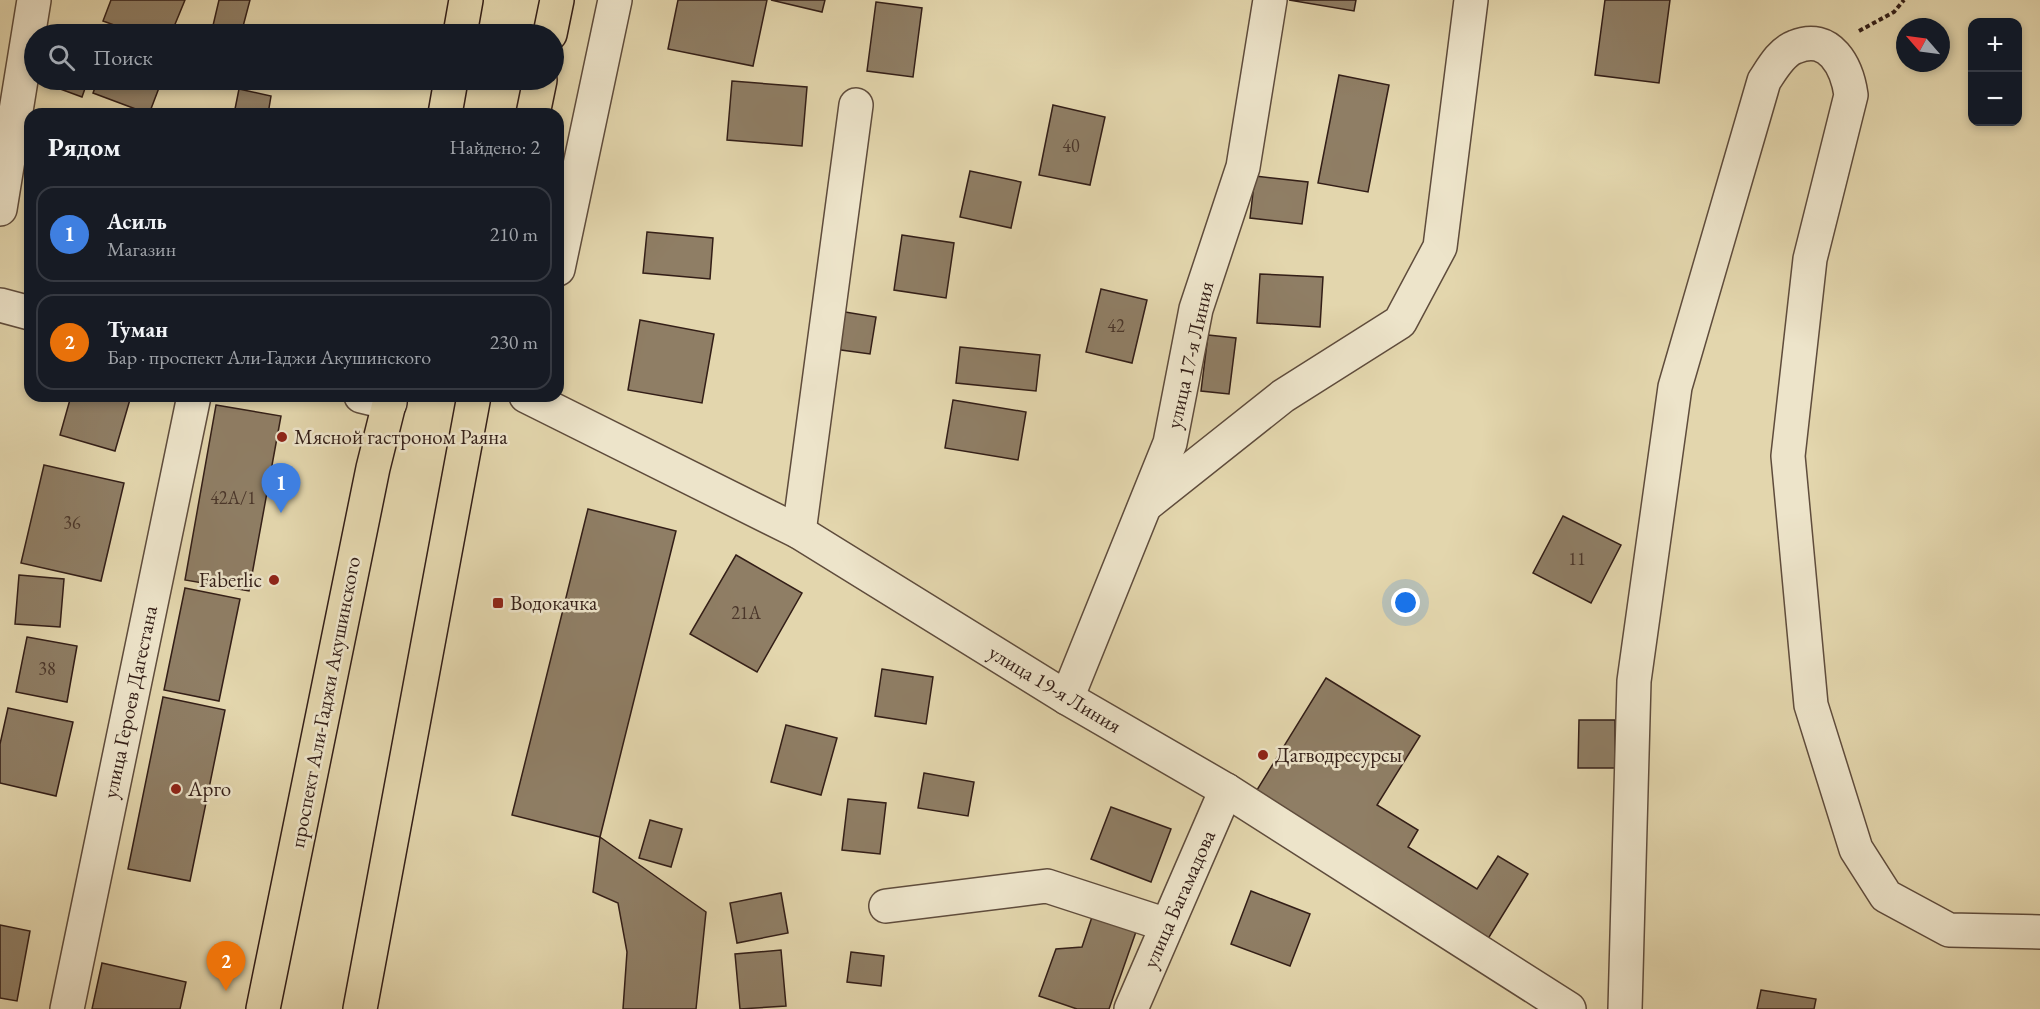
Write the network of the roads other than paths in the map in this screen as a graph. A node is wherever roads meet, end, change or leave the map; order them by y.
1 (34, 0) edge
2 (466, 0) edge
3 (557, 0) edge
4 (615, 0) edge
5 (1270, 0) edge
6 (1471, 0) edge
7 (30, 24) edge
8 (462, 24) edge
9 (552, 24) edge
10 (24, 61) edge
11 (449, 90) edge
12 (538, 90) edge
13 (856, 105) dead end
14 (446, 108) edge
15 (534, 108) edge
16 (0, 209) edge
17 (564, 241) edge
18 (0, 305) edge
19 (24, 311) edge
20 (193, 402) edge
21 (381, 402) edge
22 (473, 402) edge
23 (540, 402) edge
24 (1145, 505) junction
25 (799, 532) junction
26 (1067, 698) junction
27 (1226, 790) junction
28 (885, 906) dead end
29 (1167, 925) junction
30 (2040, 932) edge
31 (67, 1009) edge
32 (264, 1009) edge
33 (360, 1009) edge
34 (1131, 1009) edge
35 (1569, 1009) edge
36 (1625, 1009) edge

1 - 7 street
2 - 8 main road
3 - 9 main road
4 - 17 street
5 - 24 street, улица 17-я Линия
6 - 24 street
10 - 16 street
11 - 14 main road
12 - 15 main road
13 - 25 street
18 - 19 street
20 - 31 street, улица Героев Дагестана
21 - 32 main road, проспект Али-Гаджи Акушинского
22 - 33 main road
23 - 25 street, улица 19-я Линия
24 - 26 street, улица 17-я Линия
25 - 26 street, улица 19-я Линия
26 - 27 street, улица 19-я Линия
27 - 29 street, улица Багамадова
27 - 35 street, улица 19-я Линия
28 - 29 street
29 - 34 street, улица Багамадова
30 - 36 street

